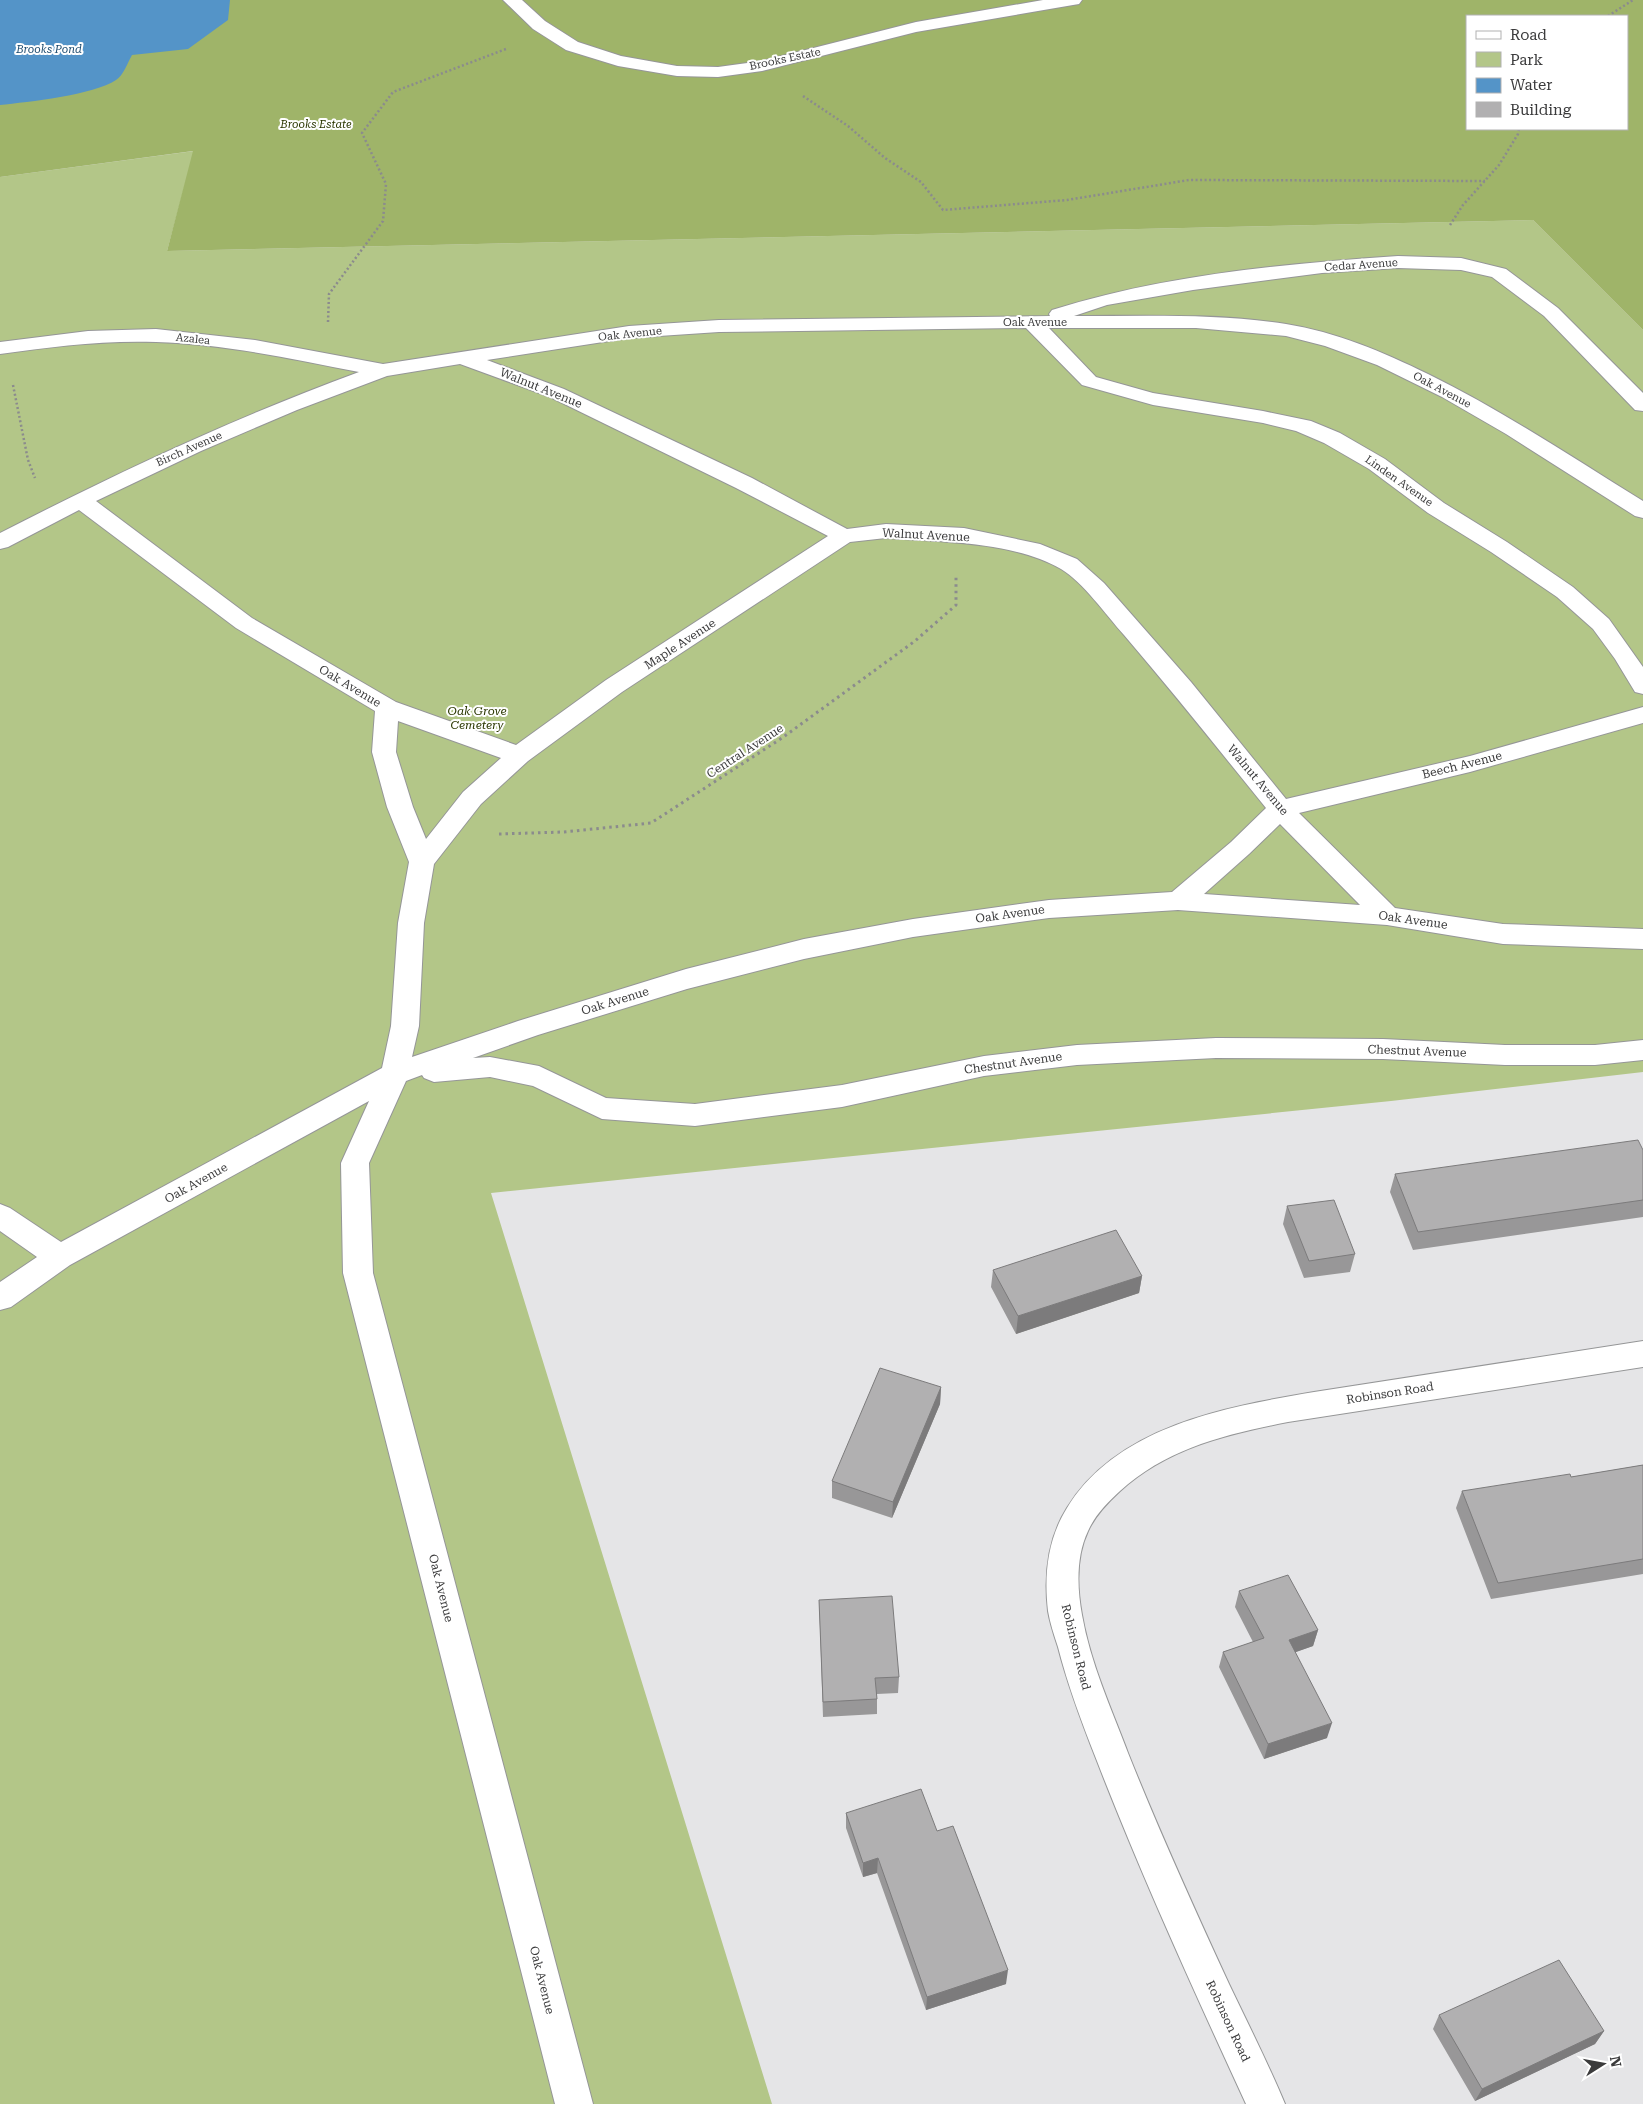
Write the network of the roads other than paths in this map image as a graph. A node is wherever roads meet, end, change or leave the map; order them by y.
1 (512, 0) edge
2 (1073, 0) edge
3 (1031, 322) junction
4 (5, 348) edge
5 (464, 358) junction
6 (383, 370) junction
7 (1643, 405) edge
8 (81, 500) junction
9 (1643, 511) edge
10 (844, 536) junction
11 (0, 542) edge
12 (1643, 686) edge
13 (387, 708) junction
14 (1643, 715) edge
15 (519, 755) junction
16 (1280, 809) junction
17 (429, 853) junction
18 (1178, 901) junction
19 (1387, 916) junction
20 (1643, 939) edge
21 (1643, 1050) edge
22 (395, 1074) junction
23 (0, 1216) edge
24 (60, 1257) junction
25 (0, 1298) edge
26 (1643, 1354) edge
27 (574, 2104) edge
28 (1266, 2104) edge

1 - 2 street, Brooks Estate
3 - 5 street, Oak Avenue
3 - 7 street, Cedar Avenue
3 - 9 street, Oak Avenue
3 - 12 street, Linden Avenue
4 - 6 street, Azalea
5 - 6 street, Oak Avenue
5 - 10 street, Walnut Avenue
6 - 8 street, Birch Avenue
8 - 11 street, Birch Avenue
8 - 13 street, Oak Avenue
10 - 15 street, Maple Avenue
10 - 16 street, Walnut Avenue
13 - 15 street
13 - 17 street, Oak Avenue
14 - 16 street, Beech Avenue
15 - 17 street, Maple Avenue
16 - 18 street
16 - 19 street, Walnut Avenue
17 - 22 street, Oak Avenue
18 - 19 street, Oak Avenue
18 - 22 street, Oak Avenue
19 - 20 street, Oak Avenue
21 - 22 street, Chestnut Avenue
22 - 24 street, Oak Avenue
22 - 27 street, Oak Avenue
23 - 24 street
24 - 25 street, Oak Avenue
26 - 28 street, Robinson Road

